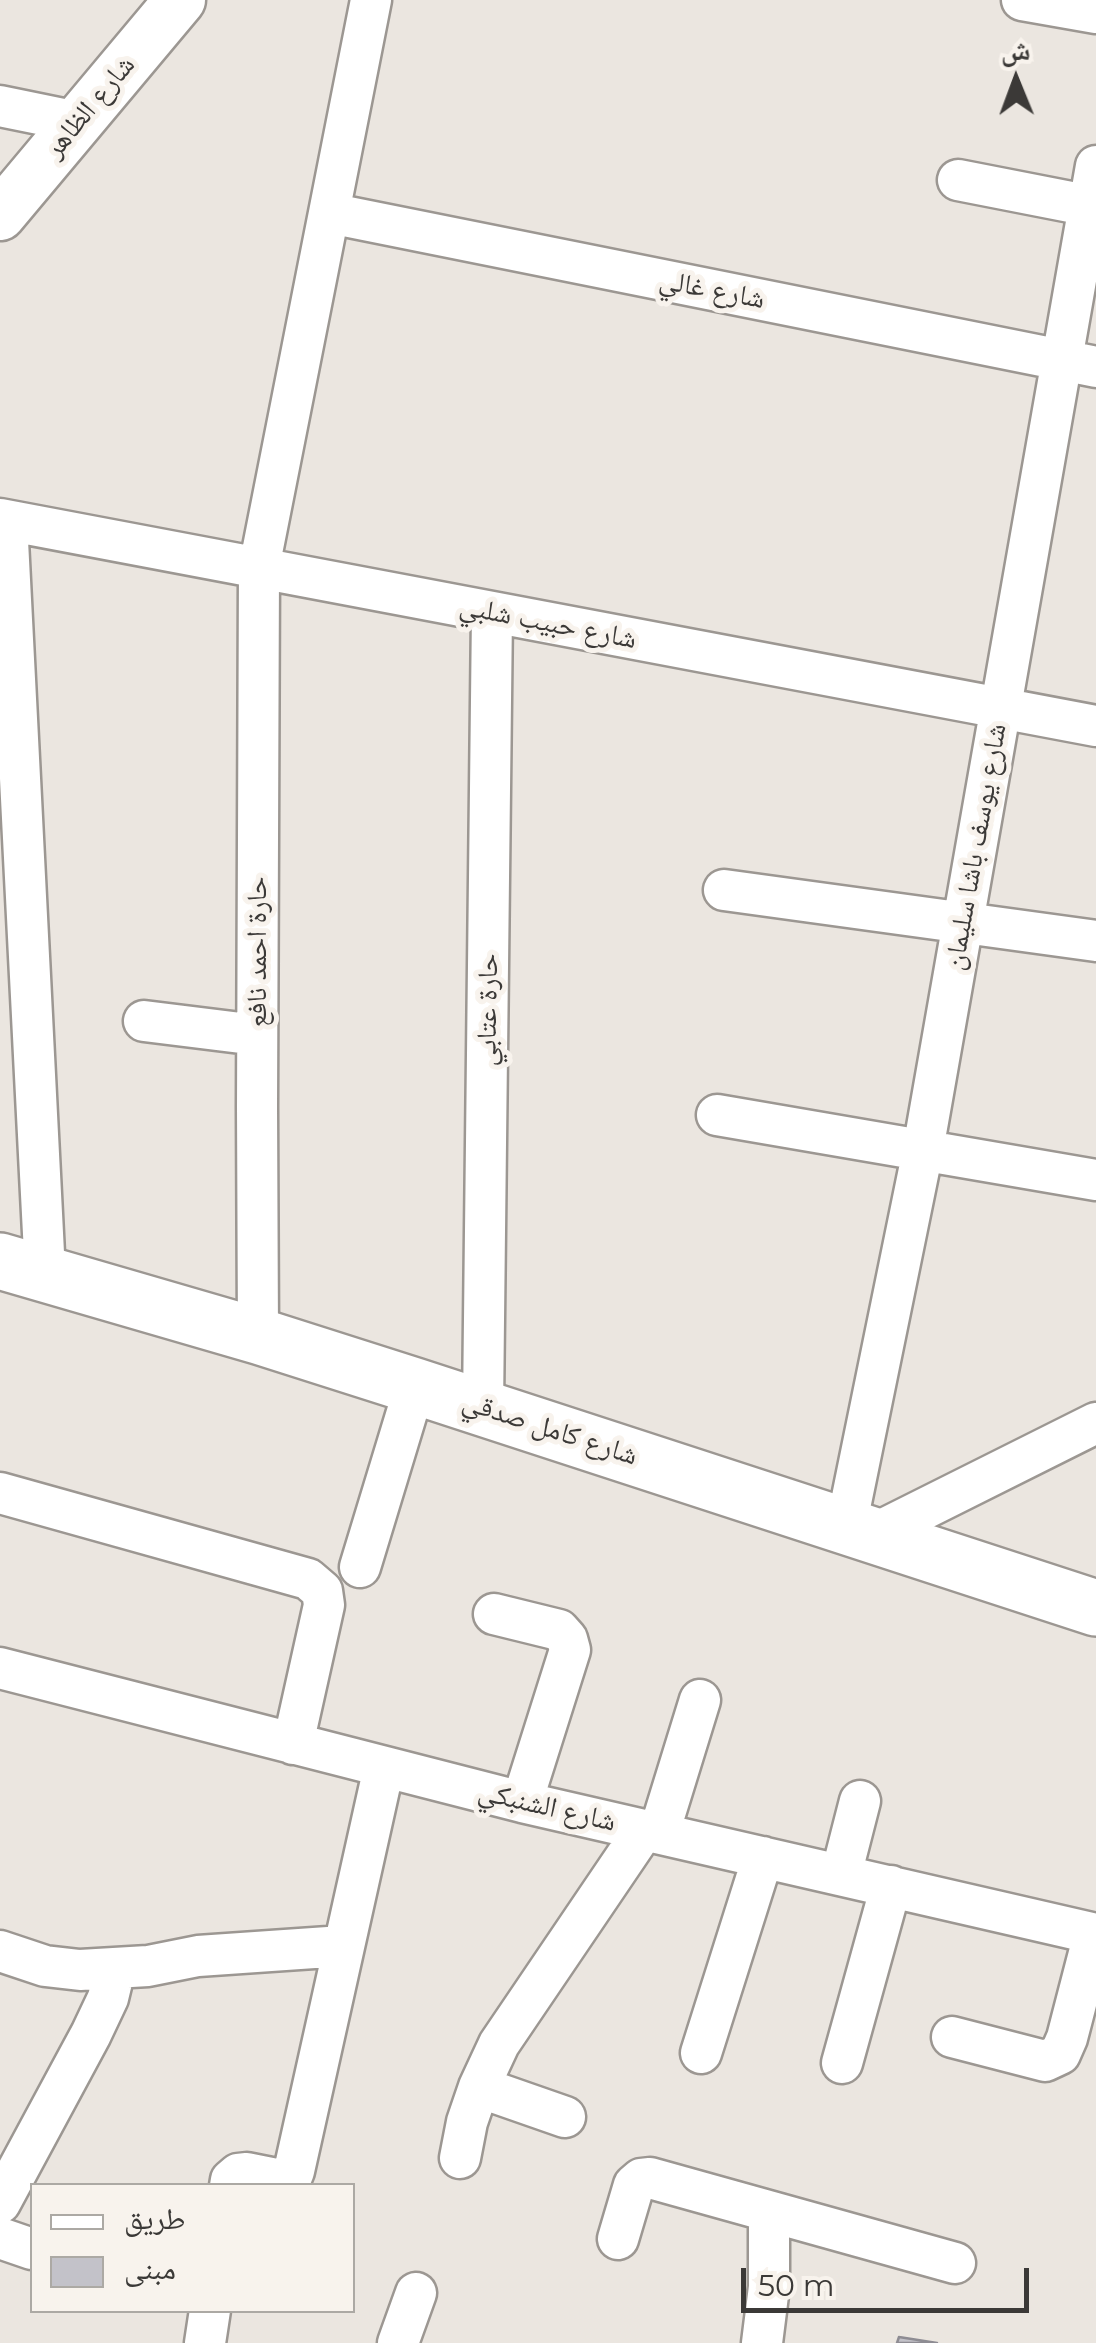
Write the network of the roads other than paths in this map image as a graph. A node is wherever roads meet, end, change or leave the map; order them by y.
1 (180, 0) edge
2 (371, 0) edge
3 (1022, 0) edge
4 (1096, 13) edge
5 (0, 106) edge
6 (78, 122) junction
7 (1096, 166) edge
8 (958, 180) dead end
9 (1092, 206) edge
10 (329, 213) junction
11 (0, 215) edge
12 (1079, 364) edge
13 (4, 520) edge
14 (260, 568) junction
15 (492, 612) junction
16 (1000, 708) junction
17 (1096, 726) edge
18 (724, 890) dead end
19 (963, 922) junction
20 (1096, 940) edge
21 (144, 1021) dead end
22 (257, 1035) junction
23 (717, 1116) dead end
24 (924, 1150) junction
25 (1096, 1180) edge
26 (23, 1267) edge
27 (258, 1336) junction
28 (415, 1386) junction
29 (483, 1407) junction
30 (1096, 1423) edge
31 (0, 1493) edge
32 (859, 1531) junction
33 (360, 1567) dead end
34 (1096, 1608) edge
35 (494, 1614) dead end
36 (3, 1679) edge
37 (700, 1700) dead end
38 (293, 1744) junction
39 (384, 1767) junction
40 (860, 1801) dead end
41 (522, 1802) junction
42 (652, 1832) junction
43 (763, 1857) junction
44 (841, 1875) junction
45 (891, 1886) junction
46 (1095, 1934) edge
47 (343, 1946) junction
48 (0, 1951) edge
49 (115, 1970) junction
50 (952, 2037) dead end
51 (700, 2053) dead end
52 (842, 2063) dead end
53 (478, 2088) junction
54 (565, 2116) dead end
55 (460, 2158) dead end
56 (230, 2183) edge
57 (0, 2203) edge
58 (769, 2212) junction
59 (0, 2238) edge
60 (618, 2240) dead end
61 (30, 2248) edge
62 (955, 2263) dead end
63 (416, 2294) dead end
64 (209, 2313) edge
65 (204, 2343) edge
66 (398, 2343) edge
67 (762, 2343) edge

1 - 6 street, شارع الظاهر
2 - 10 street, حارة احمد نافع
3 - 4 street
5 - 6 street
6 - 11 street, شارع الظاهر
7 - 9 street, شارع يوسف باشا سليمان
8 - 9 street
9 - 12 street, شارع يوسف باشا سليمان
10 - 12 street, شارع غالي
10 - 14 street, حارة احمد نافع
12 - 16 street, شارع يوسف باشا سليمان
13 - 14 street, شارع حبيب شلبي
13 - 26 street
14 - 15 street, شارع حبيب شلبي
14 - 22 street, حارة احمد نافع
15 - 16 street, شارع حبيب شلبي
15 - 29 street, حارة عتابي
16 - 17 street, شارع حبيب شلبي
16 - 19 street, شارع يوسف باشا سليمان
18 - 19 street
19 - 20 street
19 - 24 street, شارع يوسف باشا سليمان
21 - 22 street
22 - 27 street, حارة احمد نافع
23 - 24 street
24 - 25 street
24 - 32 street, شارع يوسف باشا سليمان
26 - 27 main road, شارع كامل صدقي
27 - 28 main road, شارع كامل صدقي
28 - 29 main road, شارع كامل صدقي
28 - 33 street
29 - 32 main road, شارع كامل صدقي
30 - 32 street
31 - 38 street
32 - 34 main road, شارع كامل صدقي
35 - 41 street
36 - 38 street, شارع الشنبكي
37 - 42 street
38 - 39 street, شارع الشنبكي
39 - 41 street, شارع الشنبكي
39 - 47 street
40 - 44 street
41 - 42 street, شارع الشنبكي
42 - 43 street, شارع الشنبكي
42 - 53 street
43 - 44 street, شارع الشنبكي
43 - 51 street
44 - 45 street, شارع الشنبكي
45 - 46 street, شارع الشنبكي
45 - 52 street
46 - 50 street
47 - 49 street
47 - 56 street
48 - 49 street
49 - 57 street
53 - 54 street
53 - 55 street
58 - 60 street
58 - 62 street
58 - 67 street
59 - 61 street
63 - 66 street
64 - 65 street

